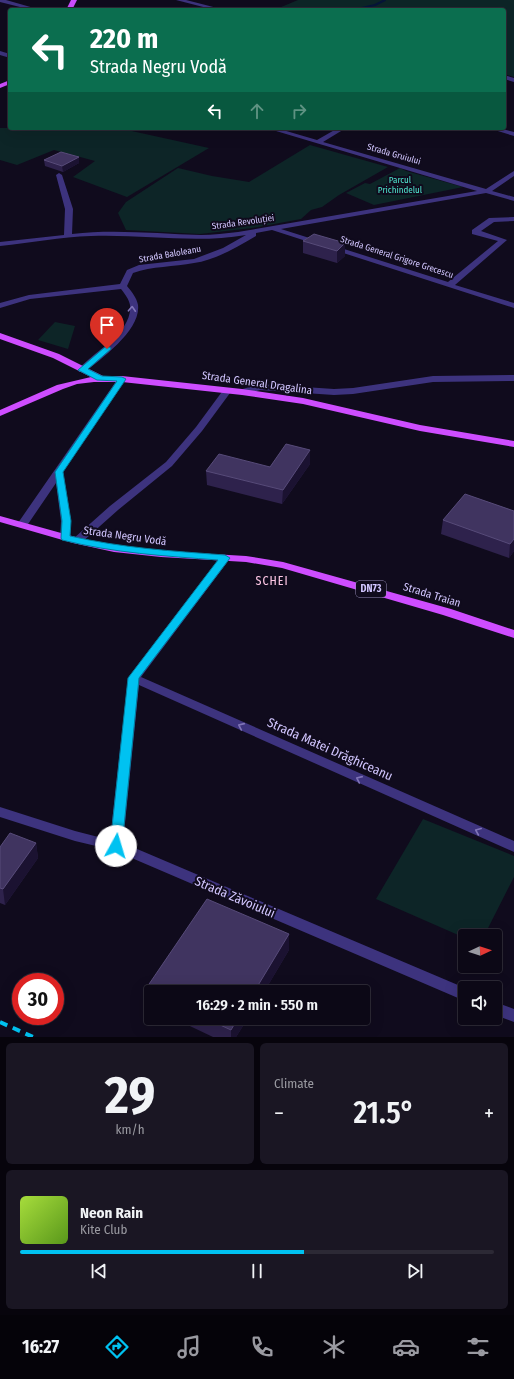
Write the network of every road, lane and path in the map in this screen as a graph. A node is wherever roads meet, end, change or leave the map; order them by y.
1 (0, 0) edge
2 (179, 0) edge
3 (12, 3) junction
4 (0, 8) edge
5 (31, 8) edge
6 (213, 8) edge
7 (276, 130) edge
8 (339, 130) edge
9 (499, 130) edge
10 (514, 134) edge
11 (318, 142) junction
12 (514, 173) edge
13 (59, 175) dead end
14 (487, 191) junction
15 (514, 199) edge
16 (514, 219) edge
17 (273, 228) junction
18 (258, 231) junction
19 (68, 236) junction
20 (0, 244) edge
21 (450, 285) junction
22 (123, 286) junction
23 (0, 306) edge
24 (514, 306) edge
25 (0, 336) edge
26 (82, 370) junction
27 (100, 378) junction
28 (514, 378) edge
29 (122, 379) junction
30 (227, 391) junction
31 (242, 392) junction
32 (0, 413) edge
33 (514, 444) edge
34 (59, 472) junction
35 (0, 519) edge
36 (22, 525) junction
37 (66, 538) junction
38 (77, 541) junction
39 (225, 558) junction
40 (514, 634) edge
41 (134, 678) junction
42 (0, 812) edge
43 (116, 846) junction
44 (514, 847) edge
45 (458, 992) edge
46 (502, 1011) edge
47 (514, 1016) edge

1 - 3 street
2 - 6 street
3 - 4 street
3 - 5 street
7 - 11 street, Strada Gruiului
8 - 11 street
9 - 10 street
11 - 14 street, Strada Gruiului
12 - 14 street
13 - 19 street
14 - 15 street, Strada Gruiului
14 - 17 street, Strada Revoluției
16 - 21 street
17 - 18 street, Strada Revoluției
17 - 21 street, Strada General Grigore Grecescu
18 - 19 street, Strada Revoluției
18 - 22 street, Strada Baloleanu
19 - 20 street, Strada Revoluției
21 - 24 street, Strada General Grigore Grecescu
22 - 23 street
26 -> 22 street
25 - 26 main road
26 - 27 main road
27 - 29 main road, Strada General Dragalina
27 - 32 main road, Strada General Dragalina
28 - 31 street
29 - 30 main road, Strada General Dragalina
29 - 34 street
30 - 31 main road, Strada General Dragalina
30 - 38 street
31 - 33 main road, Strada General Dragalina
34 - 36 street
34 - 37 street
35 - 36 main road, Strada Negru Vodă / DN73
36 - 37 main road, Strada Negru Vodă / DN73
37 - 38 main road, Strada Negru Vodă / DN73
38 - 39 main road, Strada Negru Vodă / DN73
39 - 40 main road, Strada Traian / DN73
39 - 41 street
41 - 43 street
44 -> 41 street, Strada Matei Drăghiceanu
42 - 43 street, Strada Zăvoiului
43 - 45 street, Strada Zăvoiului
46 - 47 street

